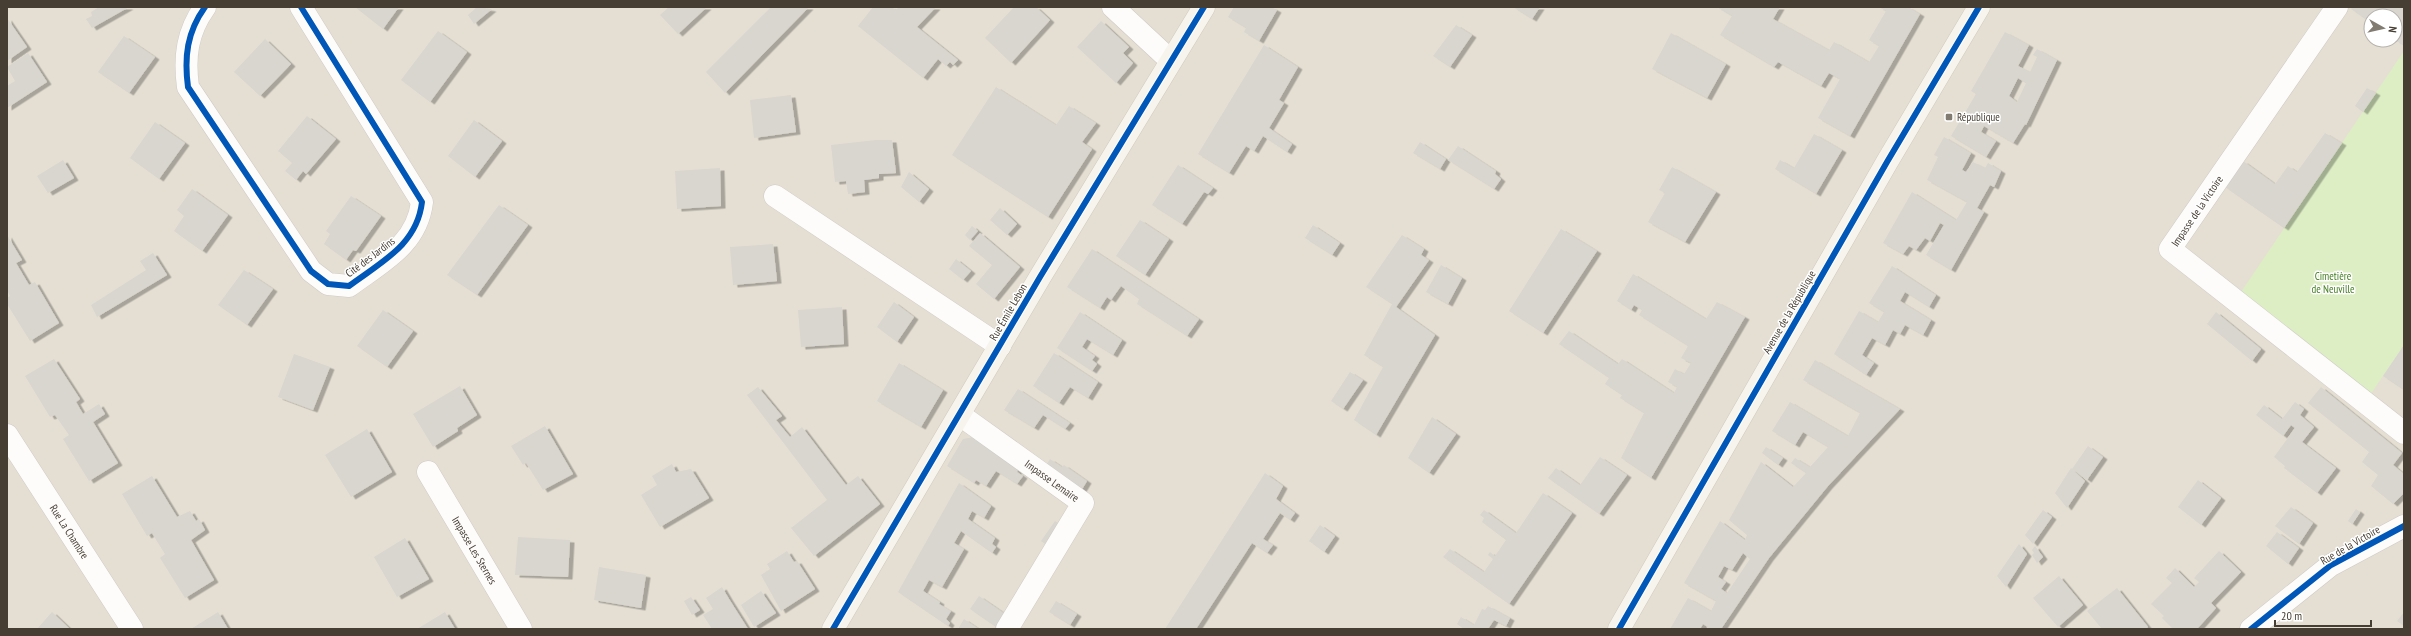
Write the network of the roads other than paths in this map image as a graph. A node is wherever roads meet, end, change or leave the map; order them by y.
1 (205, 7) edge
2 (301, 7) edge
3 (1113, 7) edge
4 (1204, 7) edge
5 (1979, 7) edge
6 (2337, 7) edge
7 (1170, 60) junction
8 (775, 196) dead end
9 (1000, 346) junction
10 (960, 415) junction
11 (2404, 433) edge
12 (7, 435) edge
13 (428, 472) dead end
14 (2404, 526) edge
15 (132, 629) edge
16 (521, 629) edge
17 (833, 629) edge
18 (1007, 629) edge
19 (1619, 629) edge
20 (2250, 629) edge

1 - 2 street, Cité des Jardins
3 - 7 street
4 - 7 street, Rue Émile Lebon
5 - 19 street, Avenue de la République
6 - 11 street, Impasse de la Victoire
7 - 9 street, Rue Émile Lebon
8 - 9 street
9 - 10 street, Rue Émile Lebon
10 - 17 street, Rue Émile Lebon
10 - 18 street, Impasse Lemaire
12 - 15 street, Rue La Chambre
13 - 16 street, Impasse Les Sternes
14 - 20 street, Rue de la Victoire

